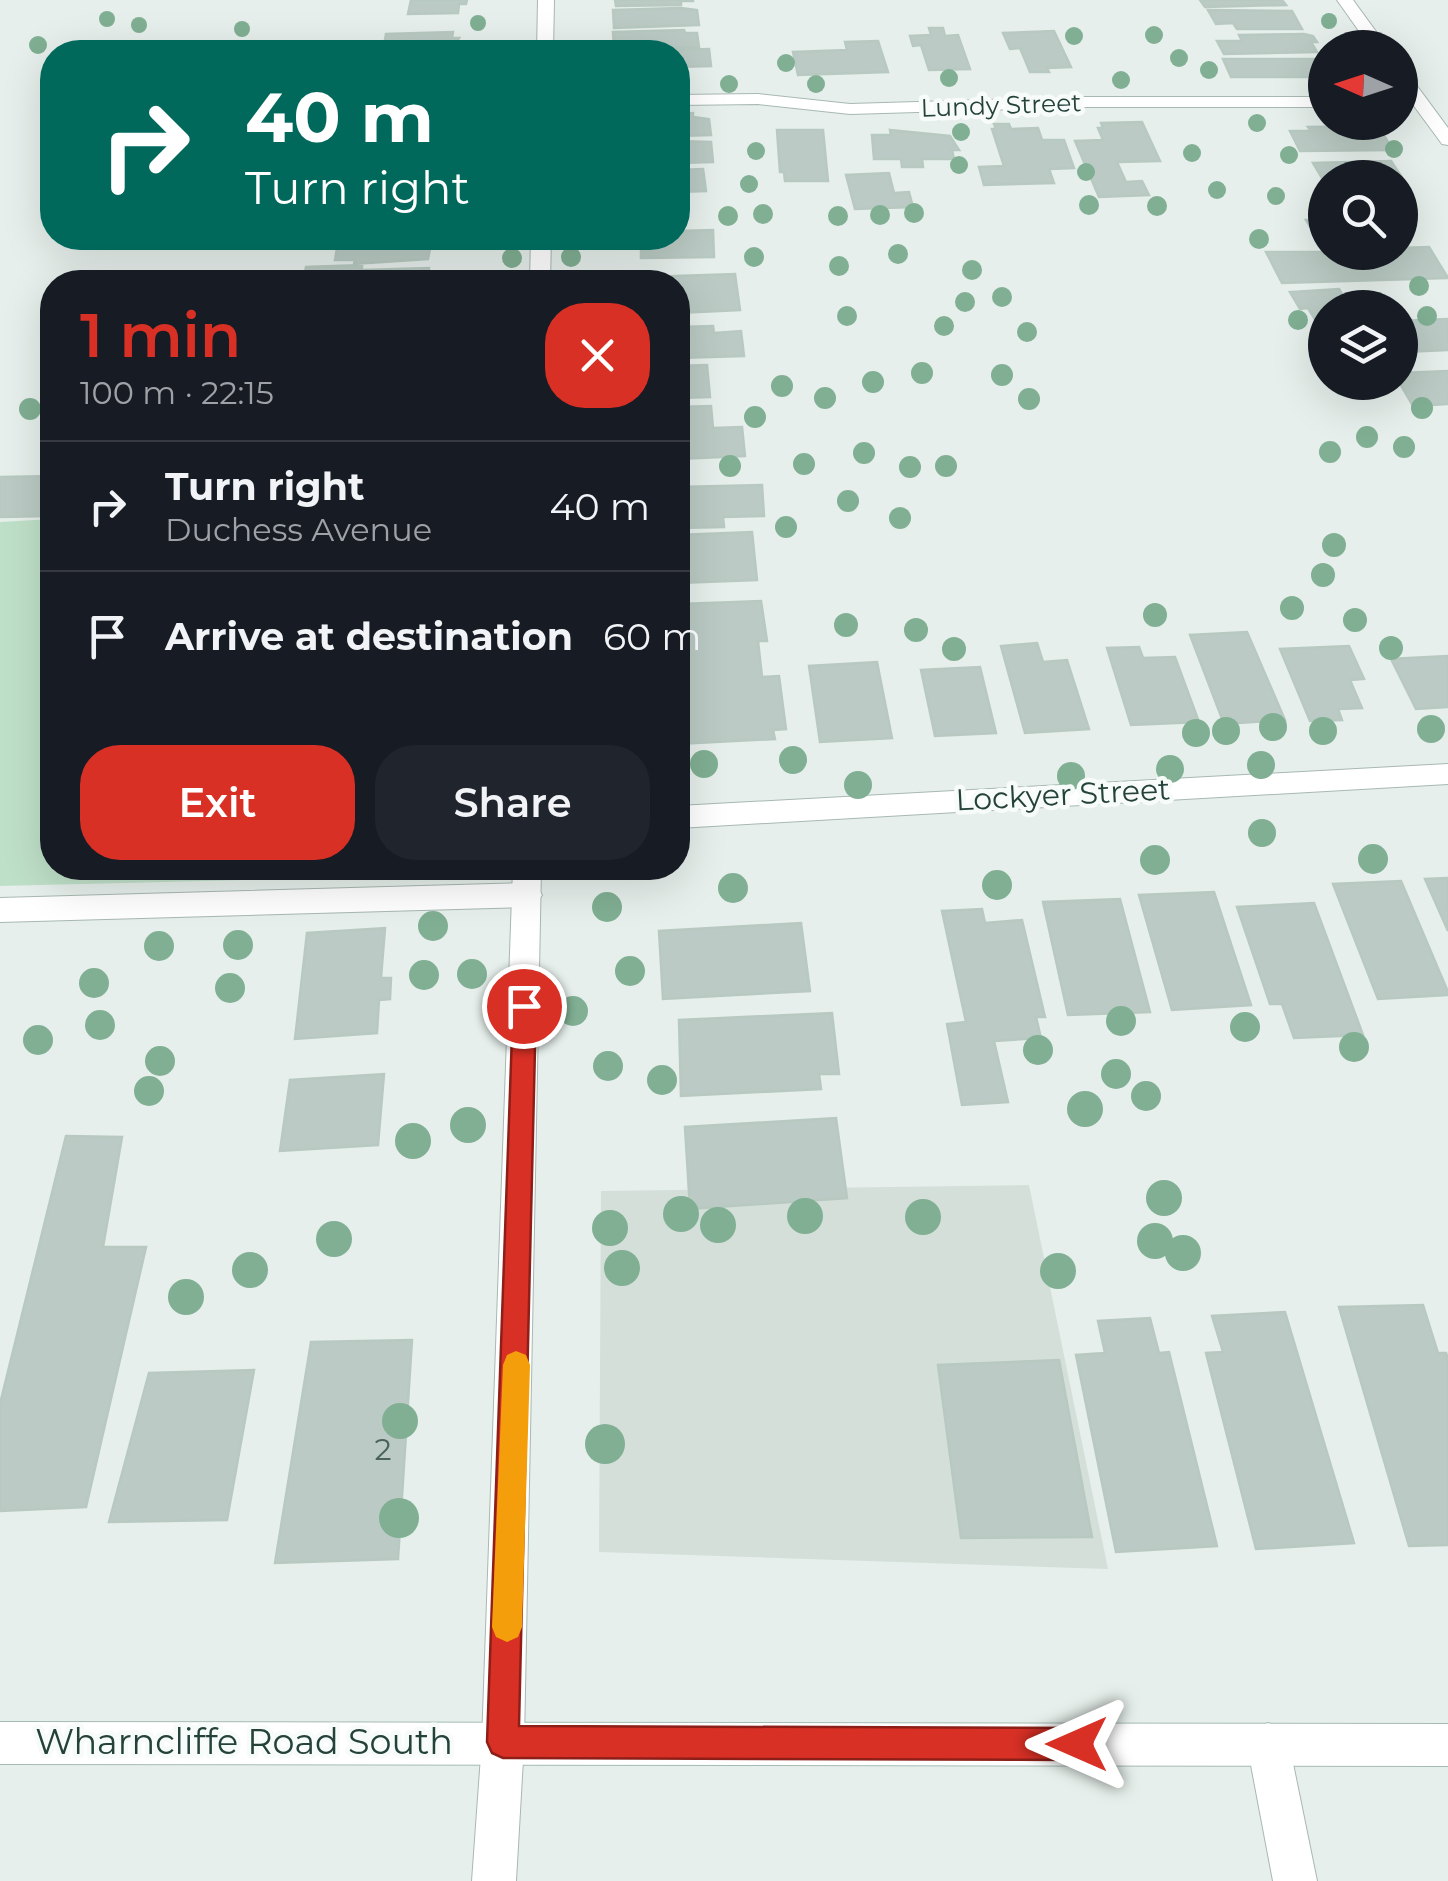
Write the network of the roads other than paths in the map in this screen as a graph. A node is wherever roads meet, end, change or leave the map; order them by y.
1 (546, 0) edge
2 (1345, 0) edge
3 (1367, 30) edge
4 (544, 40) edge
5 (690, 100) edge
6 (1308, 102) edge
7 (1418, 109) edge
8 (1448, 140) edge
9 (1448, 774) edge
10 (690, 816) edge
11 (527, 881) edge
12 (0, 910) edge
13 (503, 1742) junction
14 (0, 1743) edge
15 (1268, 1744) junction
16 (1448, 1744) edge
17 (494, 1881) edge
18 (1295, 1881) edge

1 - 4 street
2 - 3 street
5 - 6 street, Lundy Street
7 - 8 street
9 - 10 street, Lockyer Street
11 - 12 street
11 - 13 street
13 - 14 street, Wharncliffe Road South
13 - 15 street, Wharncliffe Road South
13 - 17 street
15 - 16 street, Wharncliffe Road South
15 - 18 street

